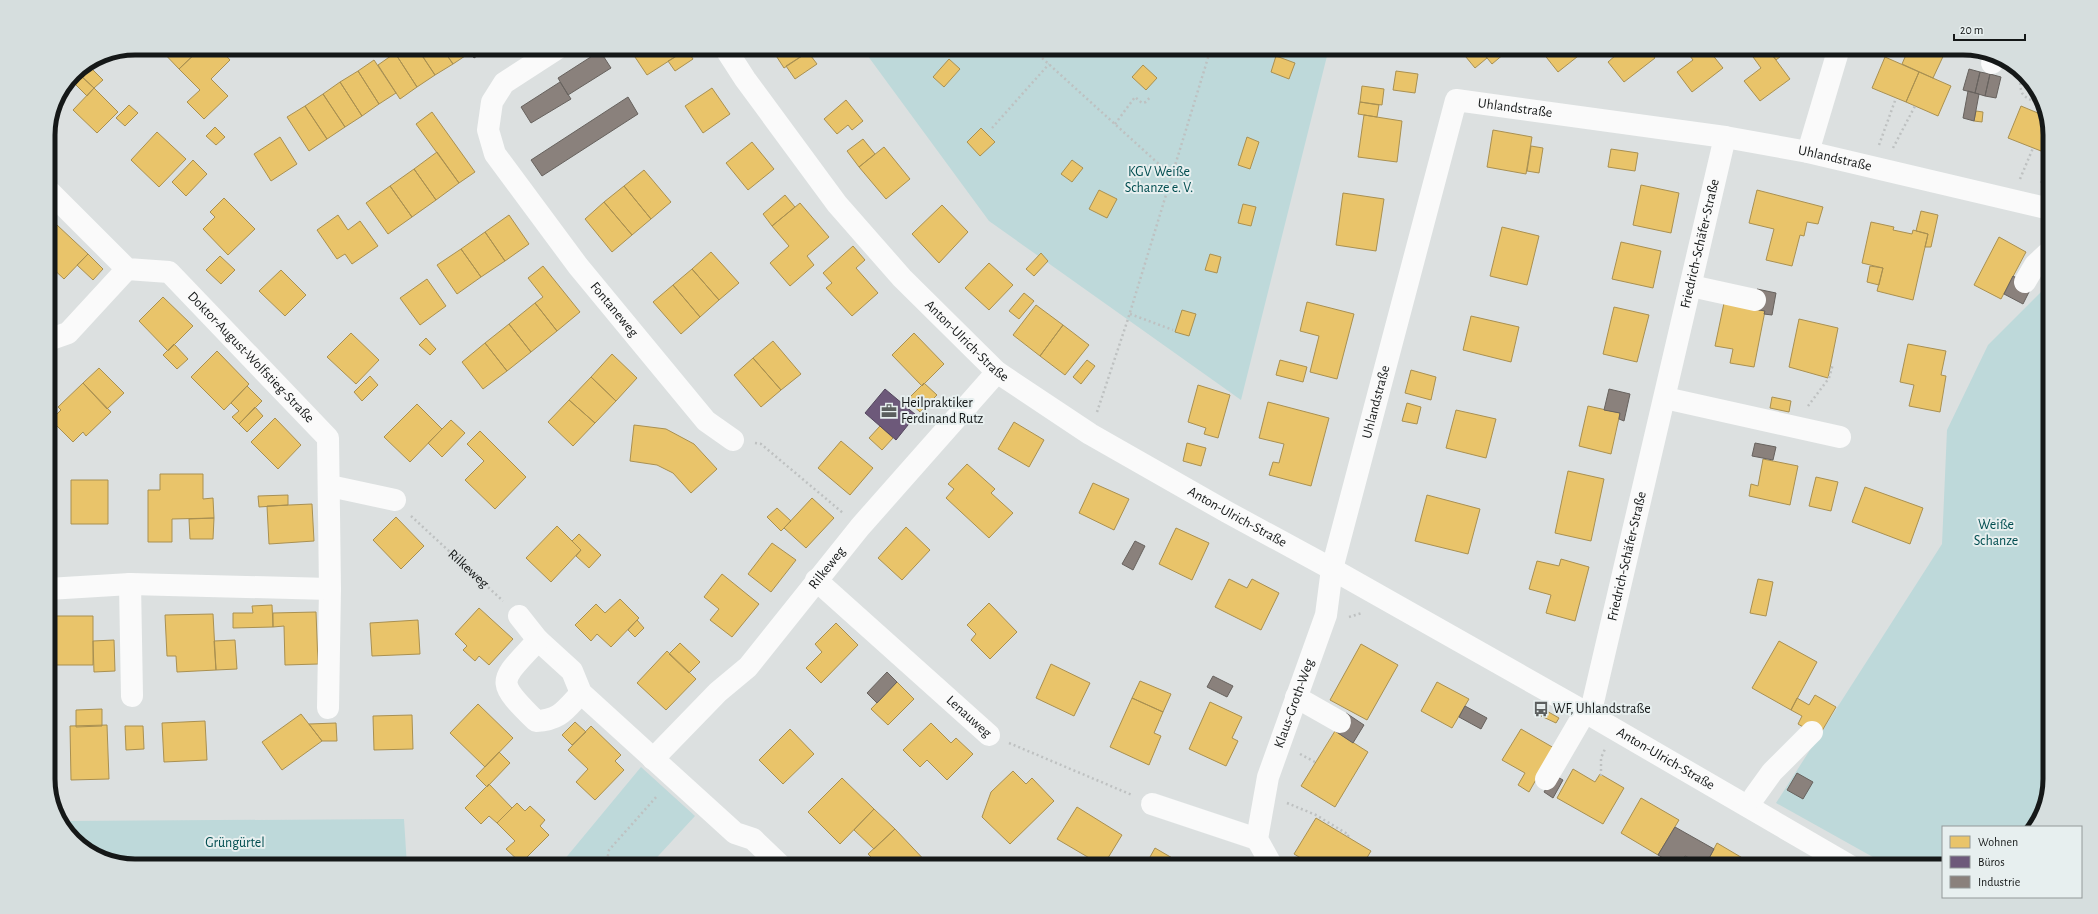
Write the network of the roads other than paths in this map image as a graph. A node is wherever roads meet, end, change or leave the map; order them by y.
1 (547, 55) edge
2 (729, 55) edge
3 (1837, 55) edge
4 (1726, 136) junction
5 (1808, 152) junction
6 (55, 197) edge
7 (2043, 207) edge
8 (2043, 258) edge
9 (127, 269) junction
10 (2026, 282) dead end
11 (1691, 286) junction
12 (1755, 300) dead end
13 (55, 338) edge
14 (997, 372) junction
15 (1665, 398) junction
16 (1840, 437) dead end
17 (733, 440) road end
18 (330, 486) junction
19 (395, 500) road end
20 (1332, 569) junction
21 (816, 580) junction
22 (130, 584) junction
23 (55, 589) edge
24 (330, 589) junction
25 (519, 616) road end
26 (538, 640) junction
27 (581, 693) junction
28 (132, 696) dead end
29 (1296, 697) junction
30 (328, 708) dead end
31 (1588, 720) junction
32 (1340, 722) dead end
33 (1812, 732) dead end
34 (989, 735) road end
35 (653, 759) junction
36 (1553, 778) dead end
37 (1754, 797) dead end
38 (1152, 804) road end
39 (1257, 839) junction
40 (774, 859) edge
41 (1268, 859) edge
42 (1837, 859) edge

1 - 17 street, Fontaneweg
2 - 14 street, Anton-Ulrich-Straße
3 - 5 street
4 - 5 street, Uhlandstraße
4 - 11 street, Friedrich-Schäfer-Straße
4 - 20 street, Uhlandstraße
5 - 7 street, Uhlandstraße
6 - 9 street
8 - 10 street
9 - 13 street
9 - 18 street, Doktor-August-Wolfstieg-Straße
11 - 12 street
11 - 15 street, Friedrich-Schäfer-Straße
14 - 20 street, Anton-Ulrich-Straße
14 - 21 street, Rilkeweg
15 - 16 street
15 - 31 street, Friedrich-Schäfer-Straße
18 - 19 street
18 - 24 street, Doktor-August-Wolfstieg-Straße
20 - 29 street, Klaus-Groth-Weg
20 - 31 street, Anton-Ulrich-Straße
21 - 34 street, Lenauweg
21 - 35 street, Rilkeweg
22 - 23 street
22 - 24 street
22 - 28 street
24 - 30 street, Doktor-August-Wolfstieg-Straße
25 - 26 street
26 - 27 street
26 - 27 street
27 - 35 street
29 - 32 street
29 - 39 street, Klaus-Groth-Weg
31 - 36 street, Friedrich-Schäfer-Straße
31 - 42 street, Anton-Ulrich-Straße
33 - 37 street
35 - 40 street
38 - 39 street
39 - 41 street

